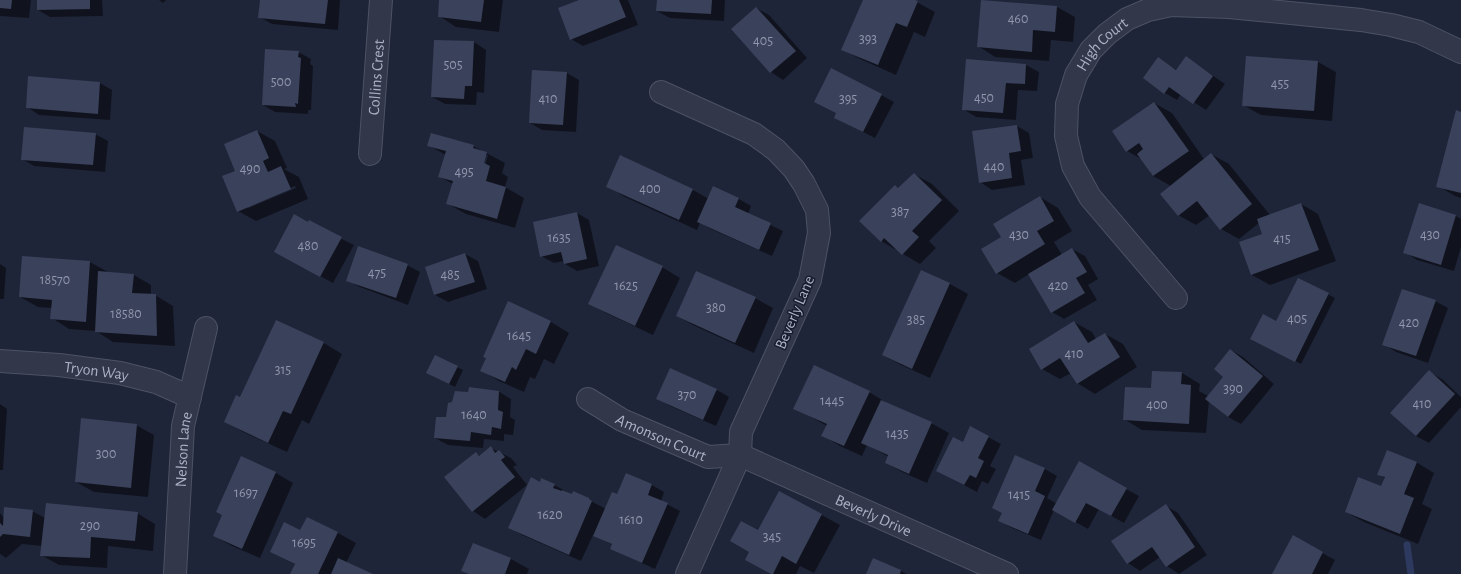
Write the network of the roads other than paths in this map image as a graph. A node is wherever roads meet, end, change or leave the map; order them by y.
1 (381, 0) edge
2 (1461, 52) edge
3 (661, 92) dead end
4 (370, 154) dead end
5 (1176, 298) dead end
6 (206, 328) dead end
7 (0, 360) edge
8 (190, 396) junction
9 (588, 399) dead end
10 (740, 455) junction
11 (175, 574) edge
12 (687, 574) edge
13 (1008, 574) edge

1 - 4 street, Collins Crest
2 - 5 street, High Court
3 - 10 street, Beverly Lane
6 - 8 street, Nelson Lane
7 - 8 street, Tryon Way
8 - 11 street, Nelson Lane
9 - 10 street, Amonson Court
10 - 12 street, Beverly Lane
10 - 13 street, Beverly Drive

